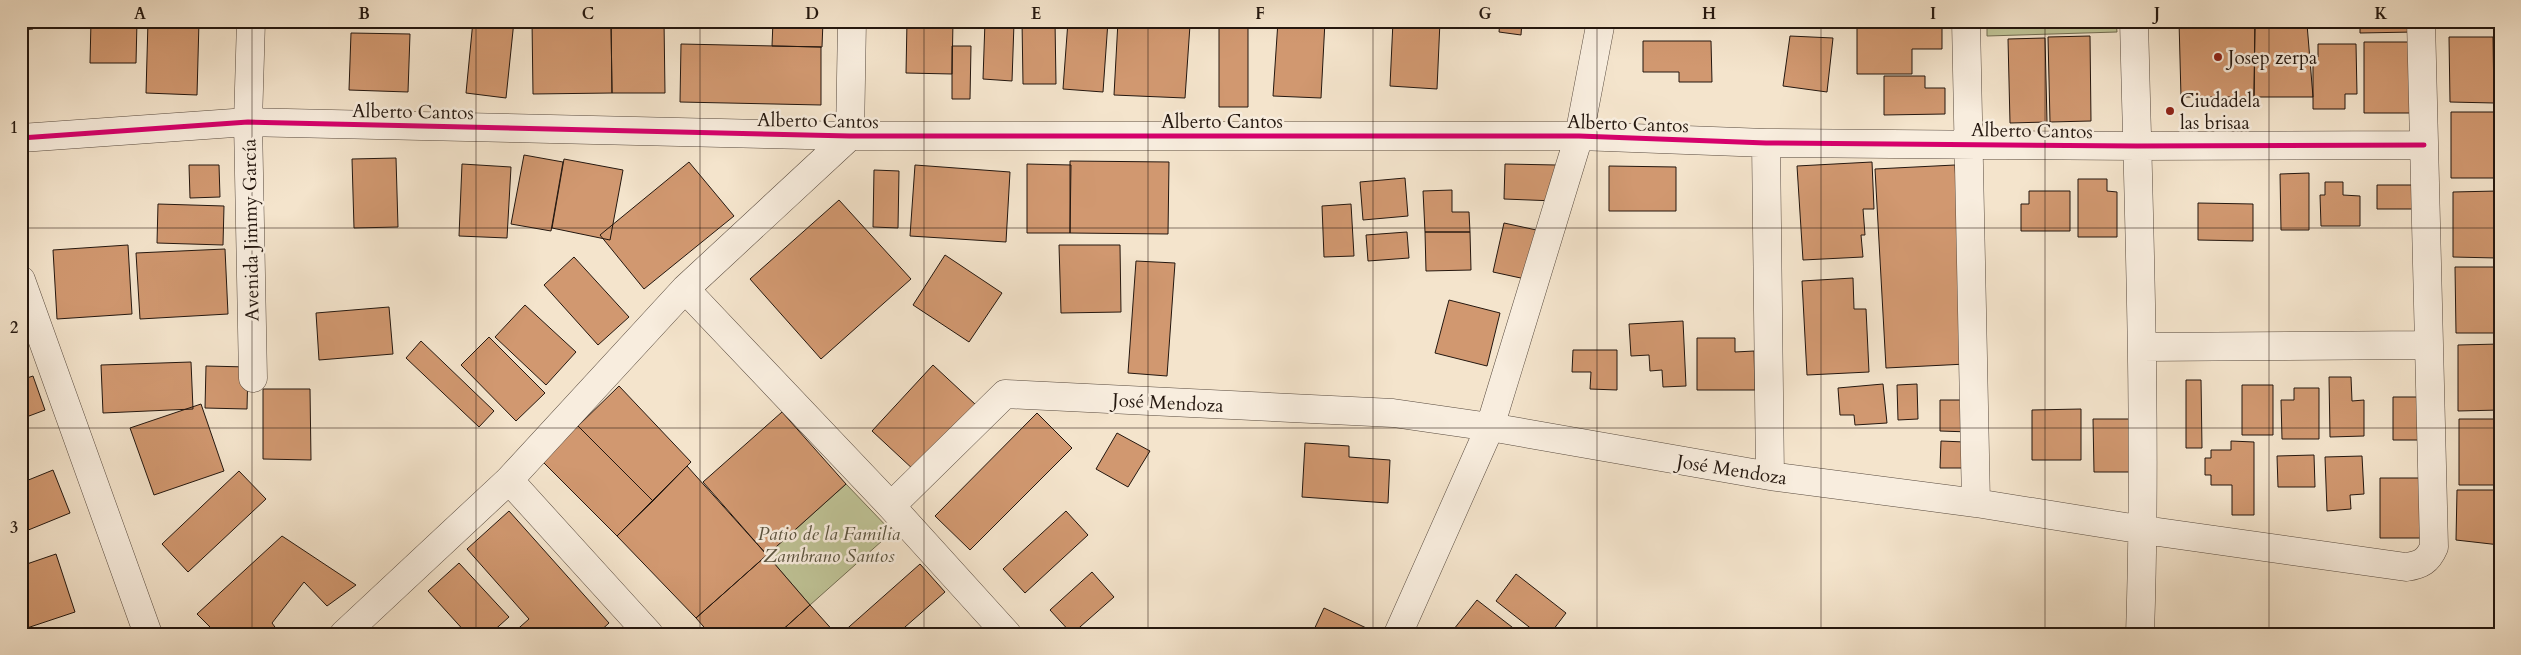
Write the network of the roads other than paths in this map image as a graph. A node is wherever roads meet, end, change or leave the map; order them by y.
1 (251, 21) edge
2 (852, 21) edge
3 (1601, 21) edge
4 (1966, 21) edge
5 (2134, 21) edge
6 (2421, 21) edge
7 (248, 122) junction
8 (850, 136) junction
9 (1579, 136) junction
10 (21, 138) edge
11 (1766, 143) junction
12 (1968, 144) junction
13 (2424, 145) junction
14 (2138, 146) junction
15 (21, 280) edge
16 (685, 288) junction
17 (2427, 345) junction
18 (2142, 347) junction
19 (253, 378) dead end
20 (1490, 427) junction
21 (1770, 476) junction
22 (509, 480) junction
23 (1976, 503) junction
24 (891, 506) junction
25 (2144, 530) junction
26 (348, 633) edge
27 (148, 634) edge
28 (649, 634) edge
29 (1007, 634) edge
30 (1398, 634) edge
31 (2140, 634) edge

1 - 7 street, Avenida Jimmy García
2 - 8 street
3 - 9 street
4 - 12 street
5 - 14 street
6 - 13 street, José Mendoza
7 - 8 street, Alberto Cantos
7 - 10 street, Alberto Cantos
7 - 19 street, Avenida Jimmy García
8 - 9 street, Alberto Cantos
8 - 16 street
9 - 11 street, Alberto Cantos
9 - 20 street
11 - 12 street, Alberto Cantos
11 - 21 street
12 - 14 street, Alberto Cantos
12 - 23 street
13 - 14 street, Alberto Cantos
13 - 17 street, José Mendoza
14 - 18 street
15 - 27 street
16 - 22 street
16 - 24 street
17 - 18 street
17 - 25 street, José Mendoza
18 - 25 street
20 - 21 street, José Mendoza
20 - 24 street, José Mendoza
20 - 30 street
21 - 23 street, José Mendoza
22 - 26 street
22 - 28 street
23 - 25 street, José Mendoza
24 - 29 street
25 - 31 street

